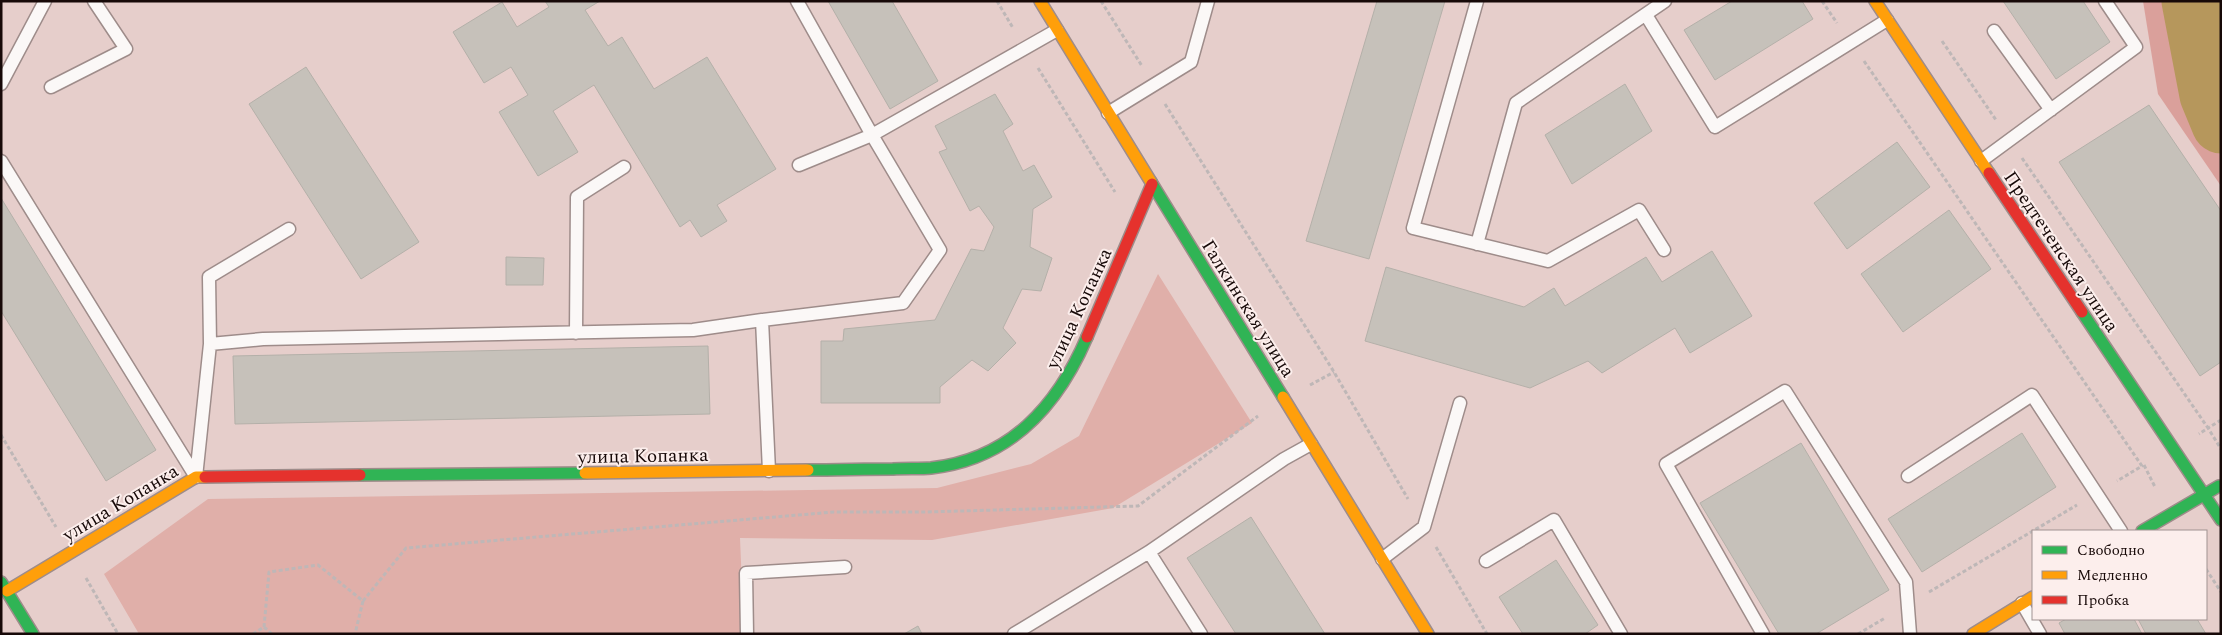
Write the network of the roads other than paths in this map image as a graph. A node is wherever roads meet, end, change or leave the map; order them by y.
1 (45, 1) edge
2 (94, 1) edge
3 (797, 1) edge
4 (1040, 1) edge
5 (1208, 1) edge
6 (1477, 1) edge
7 (1665, 1) edge
8 (1875, 1) edge
9 (2105, 1) edge
10 (1646, 15) junction
11 (1887, 20) junction
12 (1057, 30) junction
13 (1994, 31) dead end
14 (1, 84) edge
15 (51, 87) dead end
16 (2051, 110) junction
17 (1108, 113) junction
18 (872, 135) junction
19 (1, 161) edge
20 (1981, 161) junction
21 (799, 165) dead end
22 (624, 168) dead end
23 (1152, 184) junction
24 (289, 229) dead end
25 (1477, 244) junction
26 (1664, 250) dead end
27 (762, 320) junction
28 (576, 333) junction
29 (210, 344) junction
30 (1460, 403) dead end
31 (1311, 444) junction
32 (769, 471) junction
33 (1908, 476) dead end
34 (196, 477) junction
35 (2221, 486) edge
36 (2204, 495) junction
37 (2221, 520) edge
38 (2120, 530) edge
39 (2144, 530) edge
40 (1149, 552) junction
41 (1382, 559) junction
42 (1486, 561) dead end
43 (845, 567) dead end
44 (4, 587) edge
45 (2028, 600) edge
46 (2035, 620) edge
47 (33, 634) edge
48 (747, 634) edge
49 (1014, 634) edge
50 (1201, 634) edge
51 (1428, 634) edge
52 (1621, 634) edge
53 (1763, 634) edge
54 (1910, 634) edge
55 (1973, 634) edge
56 (2040, 634) edge

1 - 14 lane
2 - 15 lane
3 - 18 lane
4 - 12 street, Галкинская улица
5 - 17 lane
6 - 25 lane
7 - 10 lane
8 - 11 street, Предтеченская улица
9 - 16 lane
10 - 11 lane
10 - 25 lane
11 - 20 street, Предтеченская улица
12 - 17 street, Галкинская улица
12 - 18 lane
13 - 16 lane
16 - 20 lane
17 - 23 street, Галкинская улица
18 - 21 lane
18 - 27 lane
19 - 34 lane
20 - 36 street, Предтеченская улица
22 - 28 lane
23 - 31 street, Галкинская улица
23 - 32 street, улица Копанка
24 - 29 lane
25 - 26 lane
27 - 28 lane
27 - 32 lane
28 - 29 lane
29 - 34 lane
30 - 41 lane
31 - 40 lane
31 - 41 street, Галкинская улица
32 - 34 street, улица Копанка
33 - 38 lane
34 - 44 street, улица Копанка
35 - 36 street
36 - 37 street, Предтеченская улица
36 - 39 street
40 - 49 lane
40 - 50 lane
41 - 51 street, Галкинская улица
42 - 52 lane
43 - 48 lane
44 - 47 street
45 - 55 street
46 - 56 lane
53 - 54 lane

